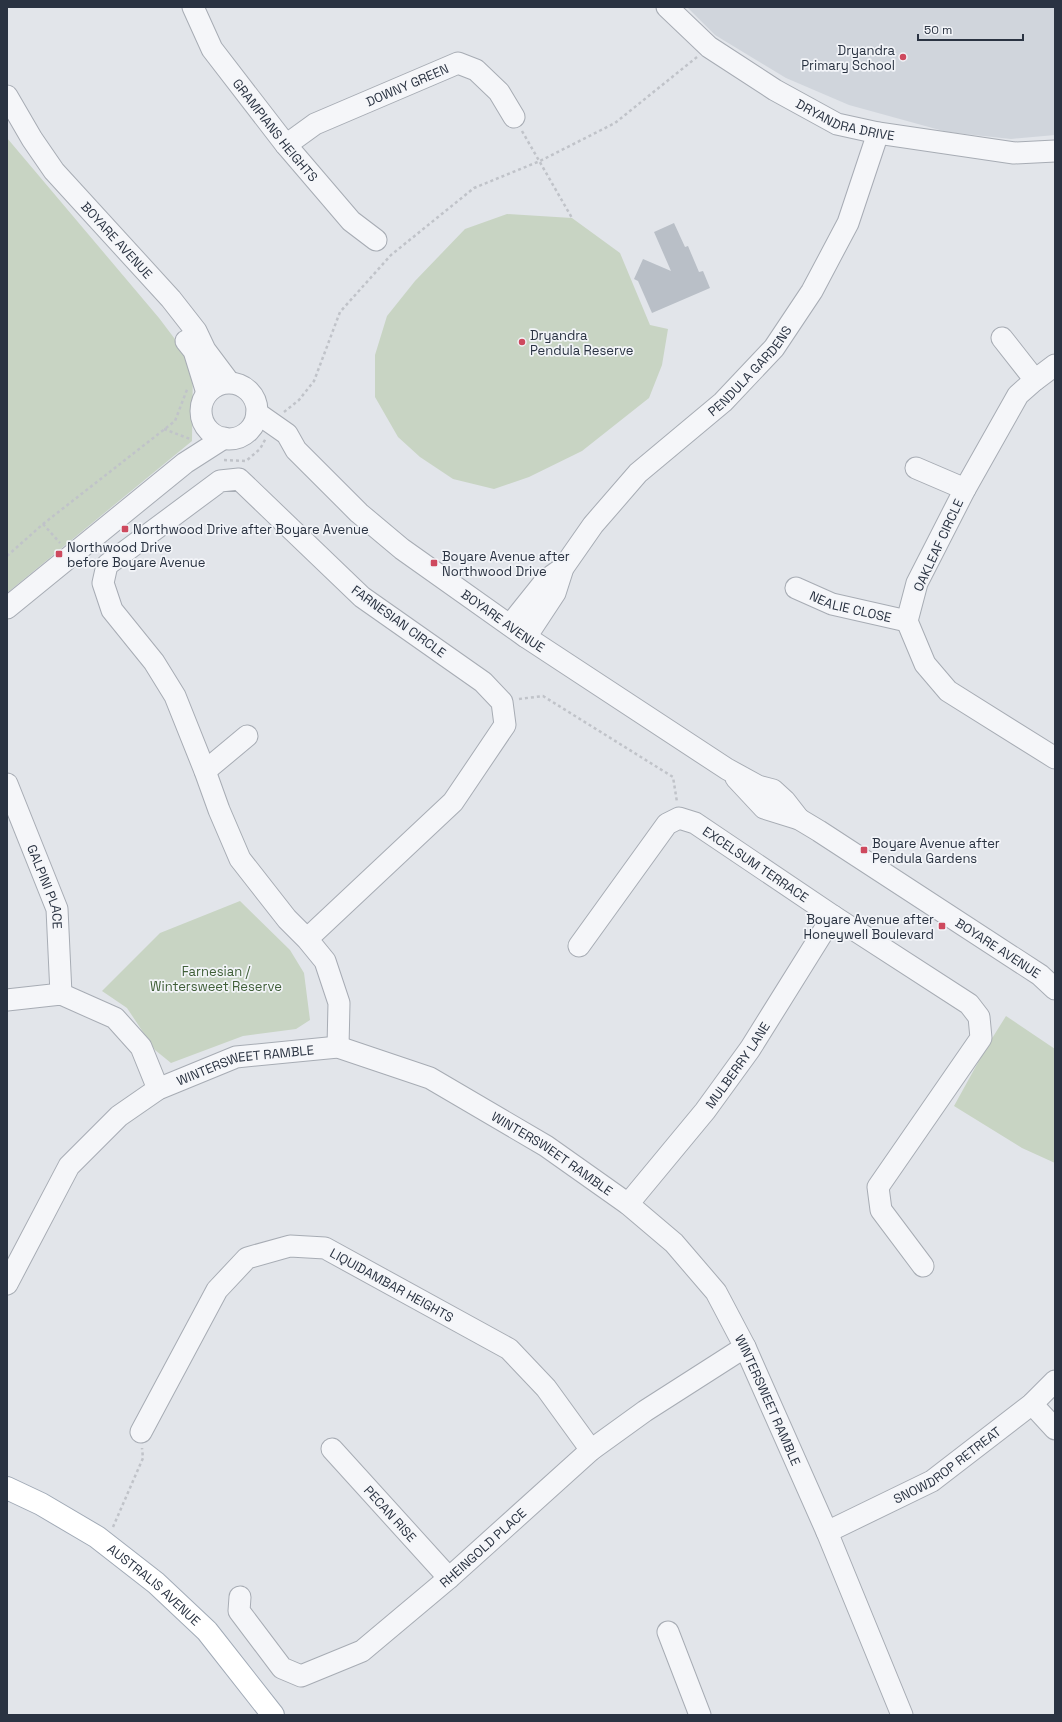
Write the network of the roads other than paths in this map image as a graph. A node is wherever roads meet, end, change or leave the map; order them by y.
1 (193, 7) edge
2 (667, 7) edge
3 (7, 96) edge
4 (514, 117) road end
5 (7, 125) edge
6 (878, 133) junction
7 (286, 145) junction
8 (1055, 151) edge
9 (376, 240) dead end
10 (1002, 338) dead end
11 (1055, 366) edge
12 (1034, 380) junction
13 (228, 382) junction
14 (204, 384) junction
15 (261, 427) junction
16 (208, 438) junction
17 (916, 468) dead end
18 (964, 489) junction
19 (796, 588) dead end
20 (7, 608) edge
21 (907, 621) junction
22 (518, 631) junction
23 (247, 736) dead end
24 (1055, 758) edge
25 (205, 771) junction
26 (7, 784) edge
27 (833, 916) junction
28 (307, 939) junction
29 (579, 946) dead end
30 (1055, 989) edge
31 (61, 994) junction
32 (7, 1000) edge
33 (338, 1047) junction
34 (158, 1088) junction
35 (628, 1204) junction
36 (923, 1266) dead end
37 (7, 1284) edge
38 (745, 1347) junction
39 (1055, 1381) edge
40 (1032, 1404) junction
41 (1055, 1430) edge
42 (141, 1432) road end
43 (332, 1449) dead end
44 (591, 1450) junction
45 (7, 1488) edge
46 (827, 1532) junction
47 (449, 1578) junction
48 (240, 1597) dead end
49 (668, 1632) dead end
50 (273, 1715) edge
51 (700, 1715) edge
52 (902, 1715) edge

1 - 7 street, GRAMPIANS HEIGHTS
2 - 6 street, DRYANDRA DRIVE
3 - 13 street, BOYARE AVENUE
4 - 7 street, DOWNY GREEN
5 - 14 street, BOYARE AVENUE
6 - 8 street, DRYANDRA DRIVE
6 - 22 street, PENDULA GARDENS
7 - 9 street, GRAMPIANS HEIGHTS
10 - 12 street
11 - 12 street, OAKLEAF CIRCLE
12 - 18 street, OAKLEAF CIRCLE
13 - 14 street
13 - 15 street
14 - 16 street
15 - 16 street
15 - 22 street, BOYARE AVENUE
16 - 20 street
17 - 18 street
18 - 21 street, OAKLEAF CIRCLE
19 - 21 street, NEALIE CLOSE
21 - 24 street
22 - 30 street, BOYARE AVENUE
23 - 25 street
25 - 28 street, FARNESIAN CIRCLE
25 - 28 street, FARNESIAN CIRCLE
26 - 31 street, GALPINI PLACE
27 - 29 street, EXCELSUM TERRACE
27 - 35 street, MULBERRY LANE
27 - 36 street, EXCELSUM TERRACE
28 - 33 street, FARNESIAN CIRCLE
31 - 32 street
31 - 34 street
33 - 34 street, WINTERSWEET RAMBLE
33 - 35 street, WINTERSWEET RAMBLE
34 - 37 street, WINTERSWEET RAMBLE
35 - 38 street, WINTERSWEET RAMBLE
38 - 44 street, RHEINGOLD PLACE
38 - 46 street, WINTERSWEET RAMBLE
39 - 40 street, SNOWDROP RETREAT
40 - 41 street
40 - 46 street, SNOWDROP RETREAT
42 - 44 street, LIQUIDAMBAR HEIGHTS
43 - 47 street, PECAN RISE
44 - 47 street, RHEINGOLD PLACE
45 - 50 main road, AUSTRALIS AVENUE
46 - 52 street, WINTERSWEET RAMBLE
47 - 48 street, RHEINGOLD PLACE
49 - 51 street

